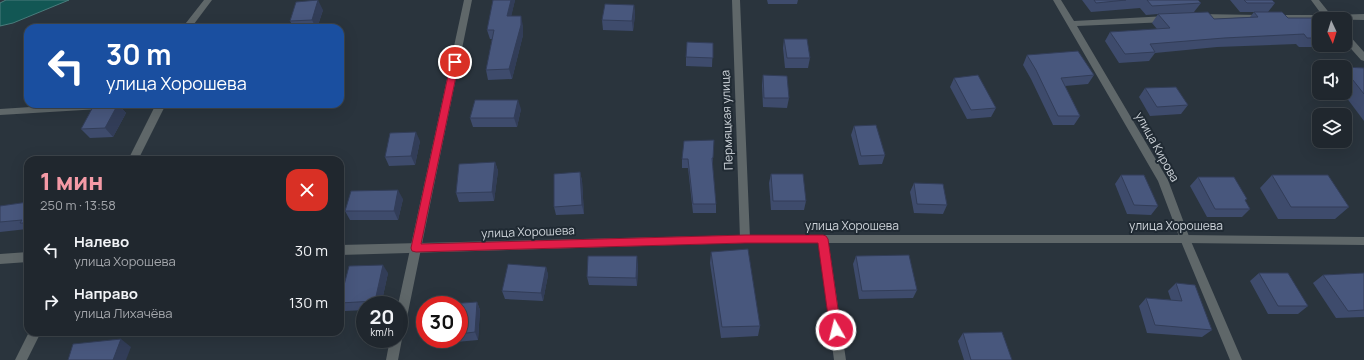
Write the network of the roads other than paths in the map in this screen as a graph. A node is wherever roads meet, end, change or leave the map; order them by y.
1 (208, 0) edge
2 (468, 0) edge
3 (736, 0) edge
4 (1057, 0) edge
5 (1315, 0) edge
6 (1325, 12) edge
7 (1174, 18) edge
8 (1189, 18) edge
9 (1312, 18) edge
10 (1352, 18) edge
11 (1364, 18) edge
12 (189, 24) edge
13 (1071, 24) junction
14 (1352, 44) edge
15 (1364, 58) edge
16 (66, 108) edge
17 (159, 108) edge
18 (0, 112) edge
19 (135, 156) edge
20 (745, 239) junction
21 (823, 239) junction
22 (1185, 239) junction
23 (1364, 241) edge
24 (416, 248) junction
25 (344, 250) edge
26 (24, 257) edge
27 (0, 259) edge
28 (406, 296) edge
29 (33, 336) edge
30 (394, 348) edge
31 (21, 360) edge
32 (392, 360) edge
33 (840, 360) edge
34 (1236, 360) edge

1 - 12 street
2 - 24 street
3 - 20 street, Пермяцкая улица
4 - 13 street, улица Кирова
5 - 6 street
7 - 13 street
8 - 9 street
10 - 11 street
13 - 22 street, улица Кирова
14 - 15 street
16 - 18 street
17 - 19 street
20 - 21 street, улица Хорошева
20 - 24 street, улица Хорошева
21 - 22 street, улица Хорошева
21 - 33 street
22 - 23 street, улица Хорошева
22 - 34 street, улица Кирова
24 - 25 street, улица Хорошева
24 - 28 street
26 - 27 street
29 - 31 street
30 - 32 street

